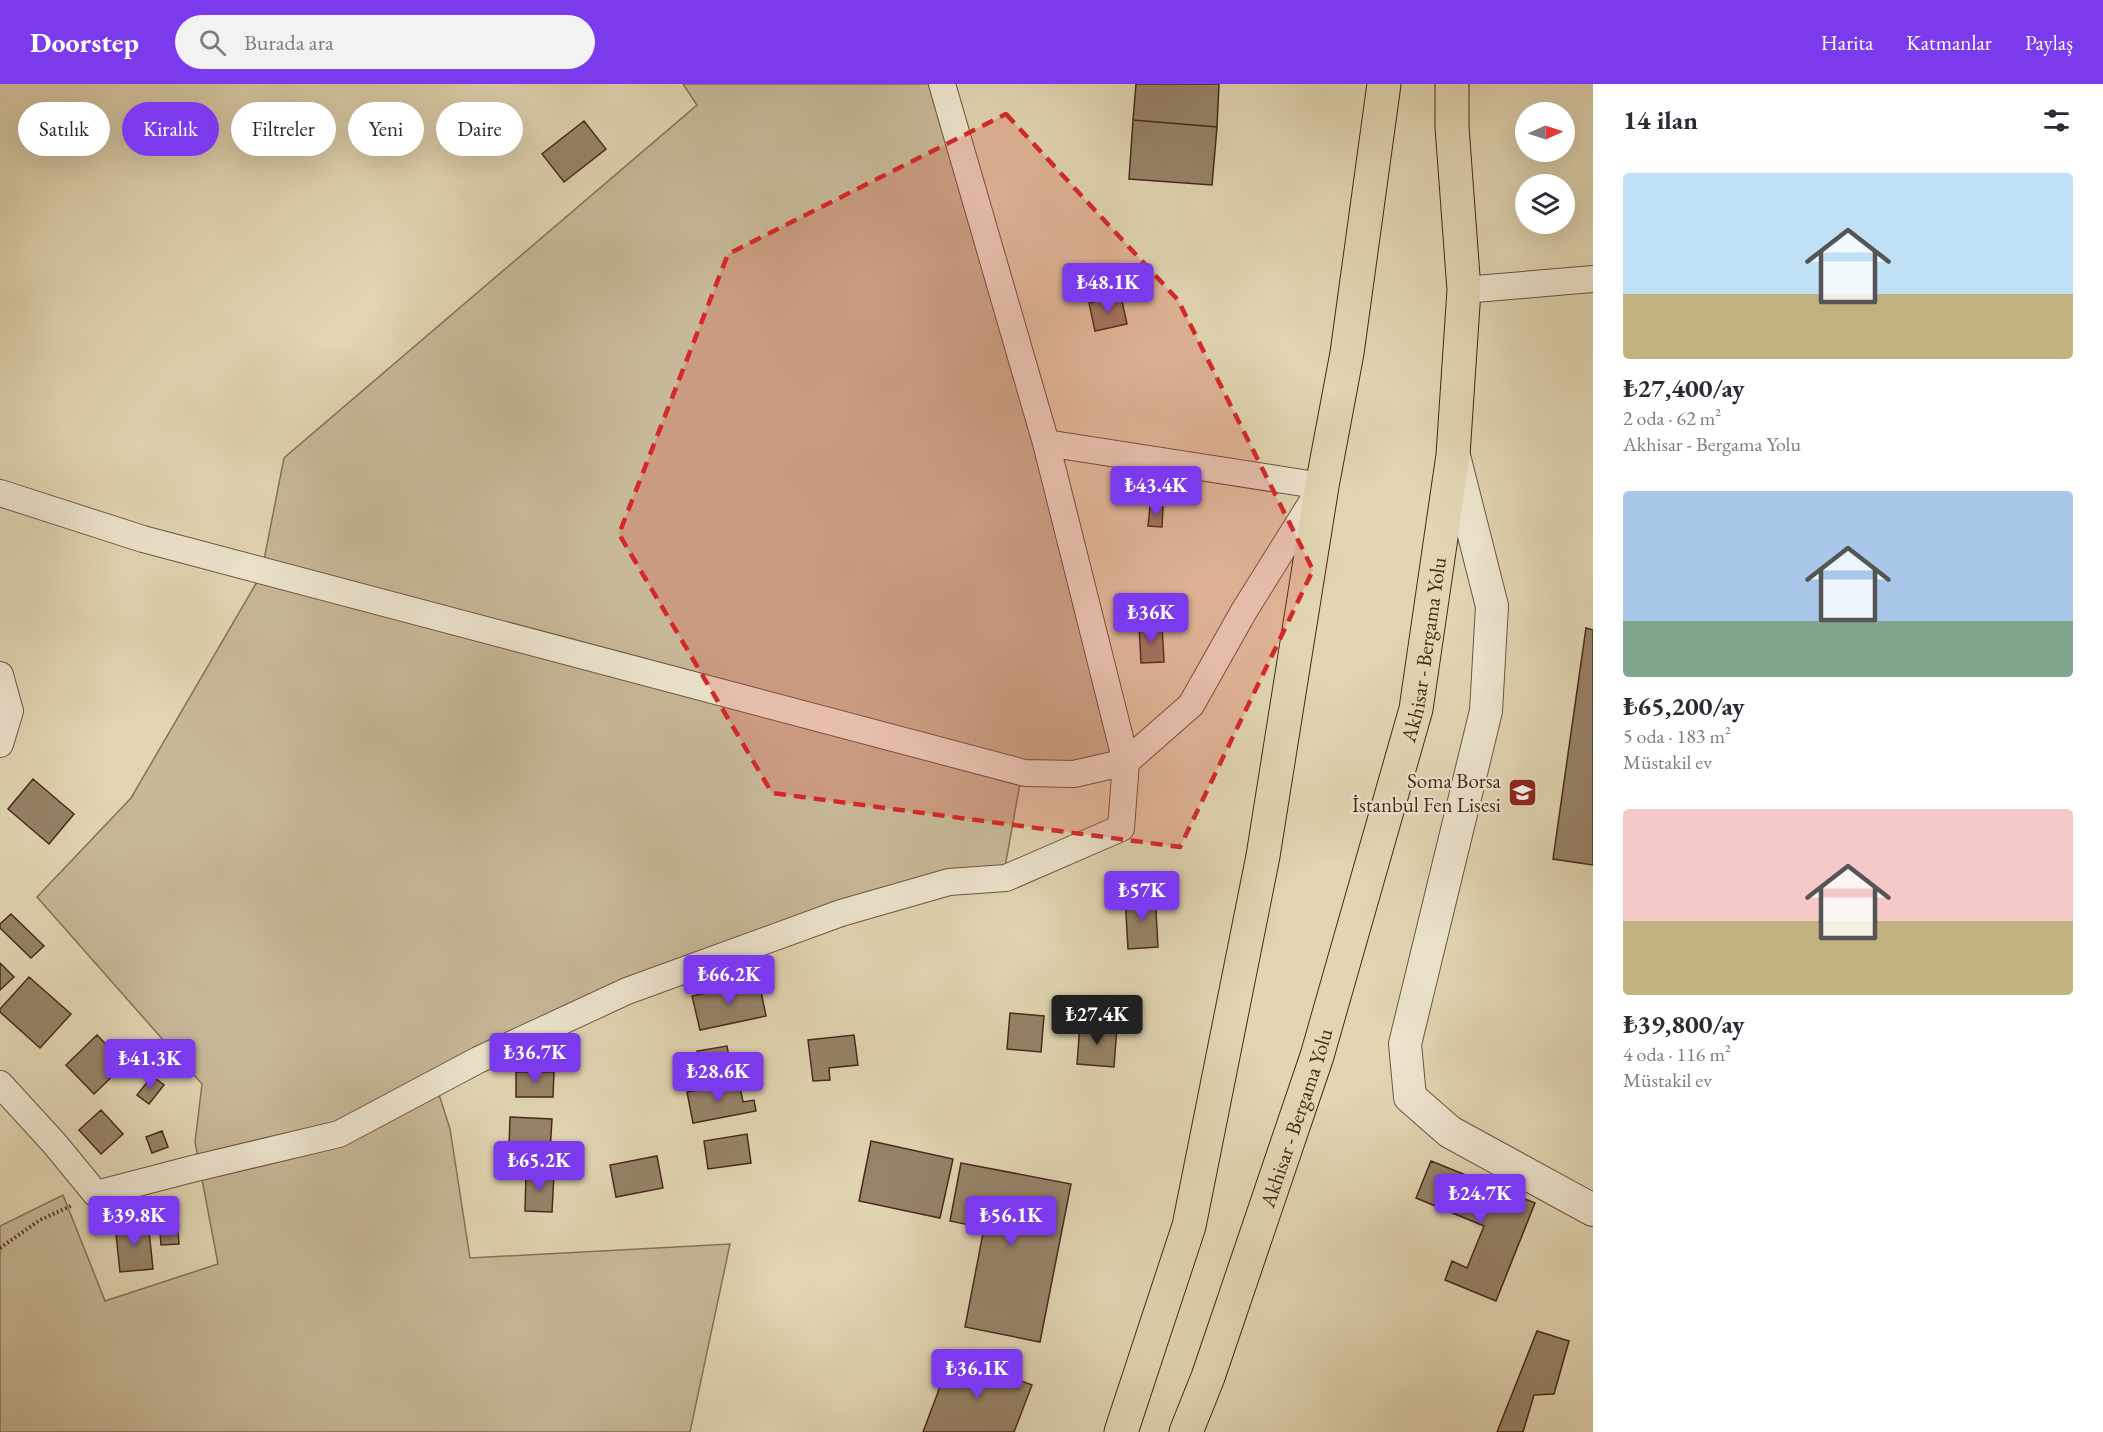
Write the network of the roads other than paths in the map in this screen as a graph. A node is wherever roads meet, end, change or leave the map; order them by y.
1 (942, 84) edge
2 (1384, 84) edge
3 (1452, 84) edge
4 (1593, 279) edge
5 (1464, 290) junction
6 (1046, 443) junction
7 (1453, 455) junction
8 (1322, 486) junction
9 (0, 493) edge
10 (0, 675) edge
11 (0, 744) edge
12 (1126, 762) junction
13 (0, 1084) edge
14 (1593, 1210) edge
15 (1121, 1432) edge
16 (1186, 1432) edge

1 - 6 street
2 - 8 main road
3 - 5 main road, Akhisar - Bergama Yolu
4 - 5 street
5 - 7 main road, Akhisar - Bergama Yolu
6 - 8 street
6 - 12 street
7 - 14 street
7 - 16 main road, Akhisar - Bergama Yolu
8 - 12 street
8 - 15 main road
9 - 12 street
10 - 11 street
12 - 13 street

